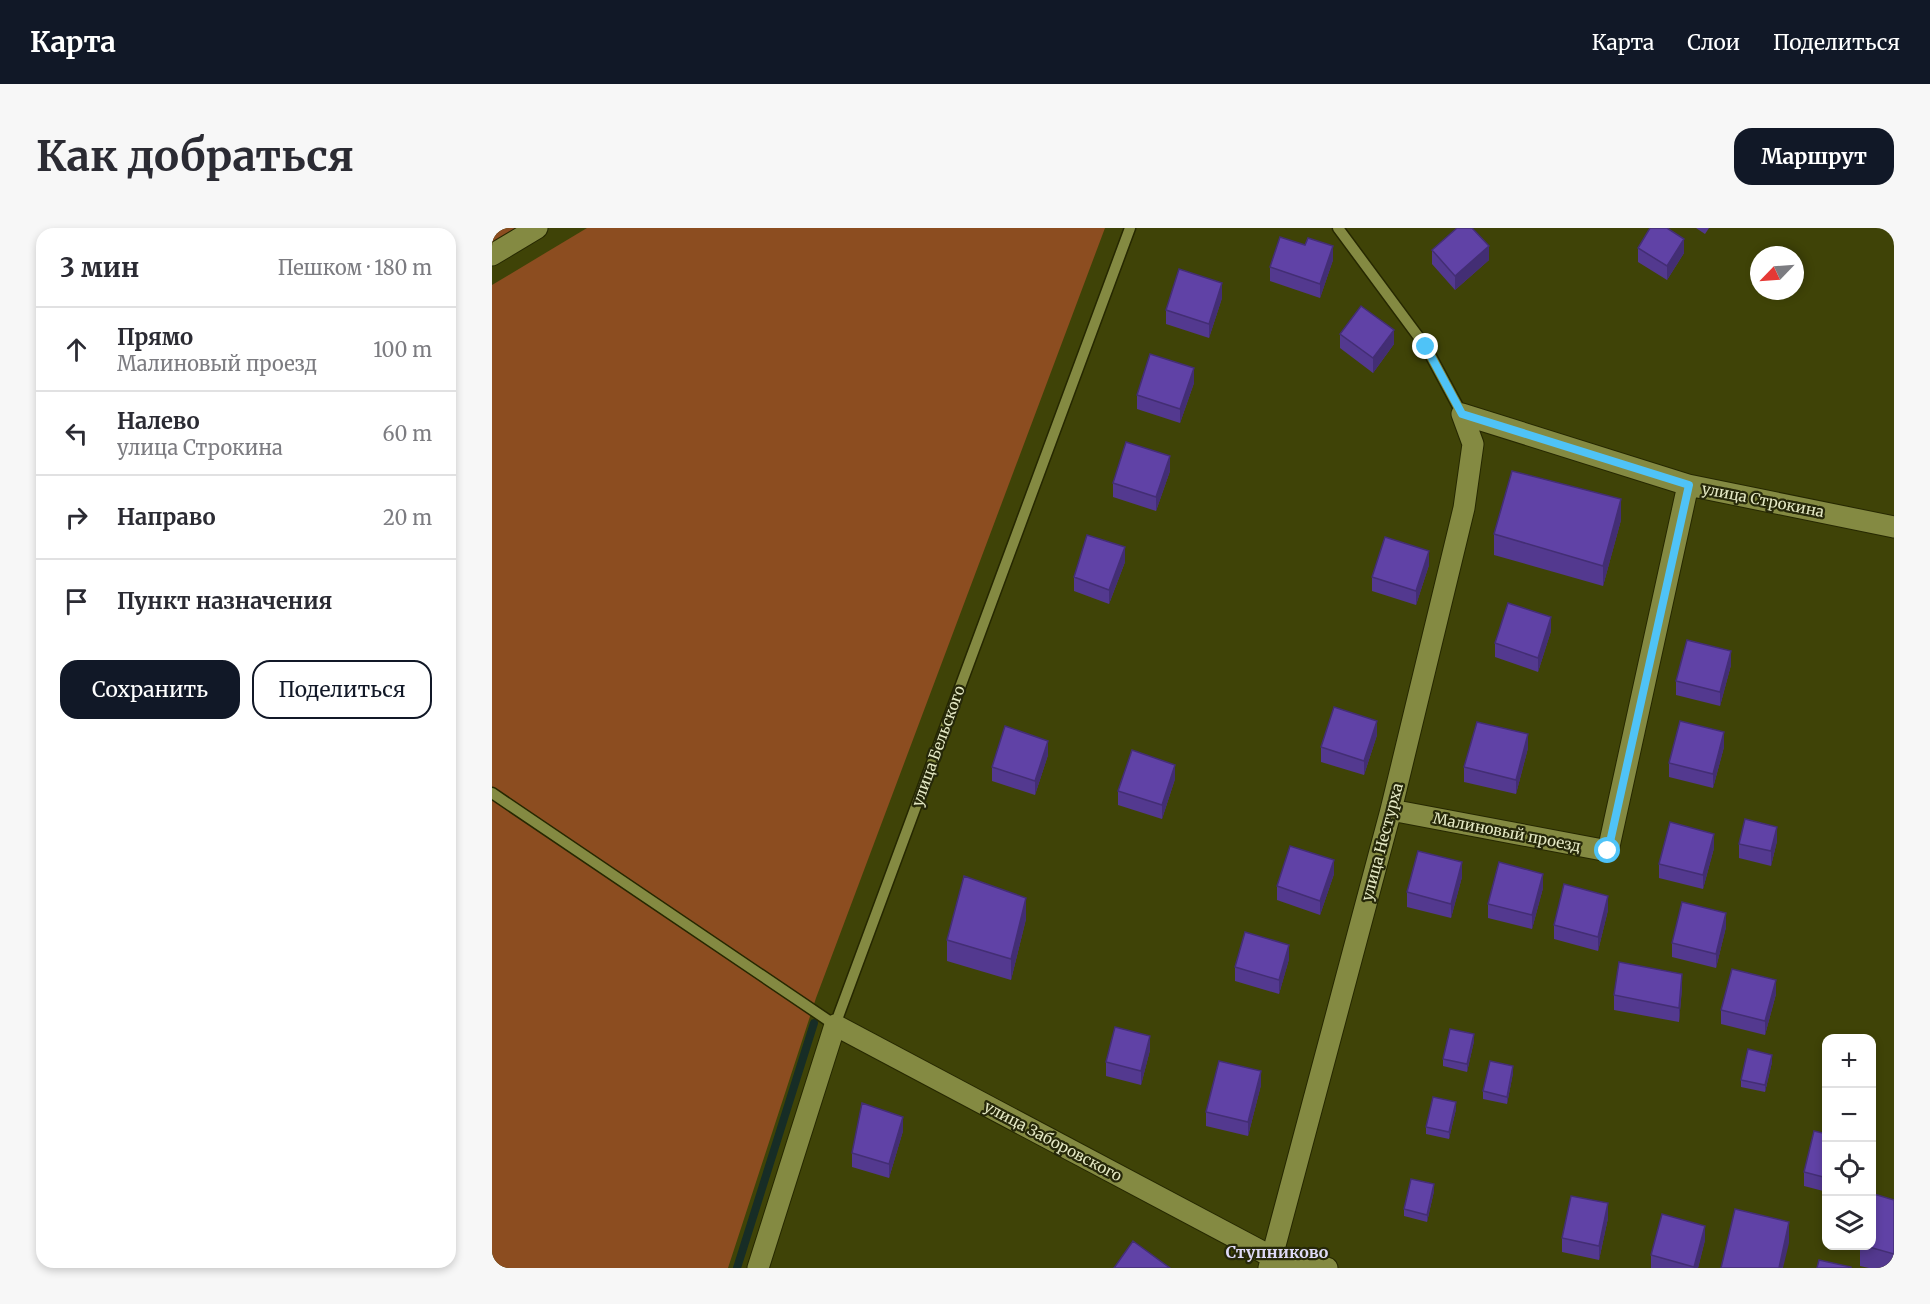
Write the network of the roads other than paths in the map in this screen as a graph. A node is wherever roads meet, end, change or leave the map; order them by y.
1 (537, 228) edge
2 (1130, 228) edge
3 (1338, 228) edge
4 (492, 255) edge
5 (1462, 414) junction
6 (1689, 485) junction
7 (1894, 527) edge
8 (492, 793) edge
9 (1390, 810) junction
10 (835, 1025) junction
11 (1271, 1262) edge
12 (758, 1268) edge
13 (1327, 1268) edge

1 - 4 street
2 - 10 lane, улица Бельского
3 - 5 lane
5 - 6 street, улица Строкина
5 - 9 street, улица Нестурха
6 - 7 street, улица Строкина
6 - 9 street, Малиновый проезд
8 - 10 lane
9 - 11 street, улица Нестурха
10 - 11 street, улица Заборовского
10 - 12 street, улица Бельского
11 - 13 street, улица Заборовского

